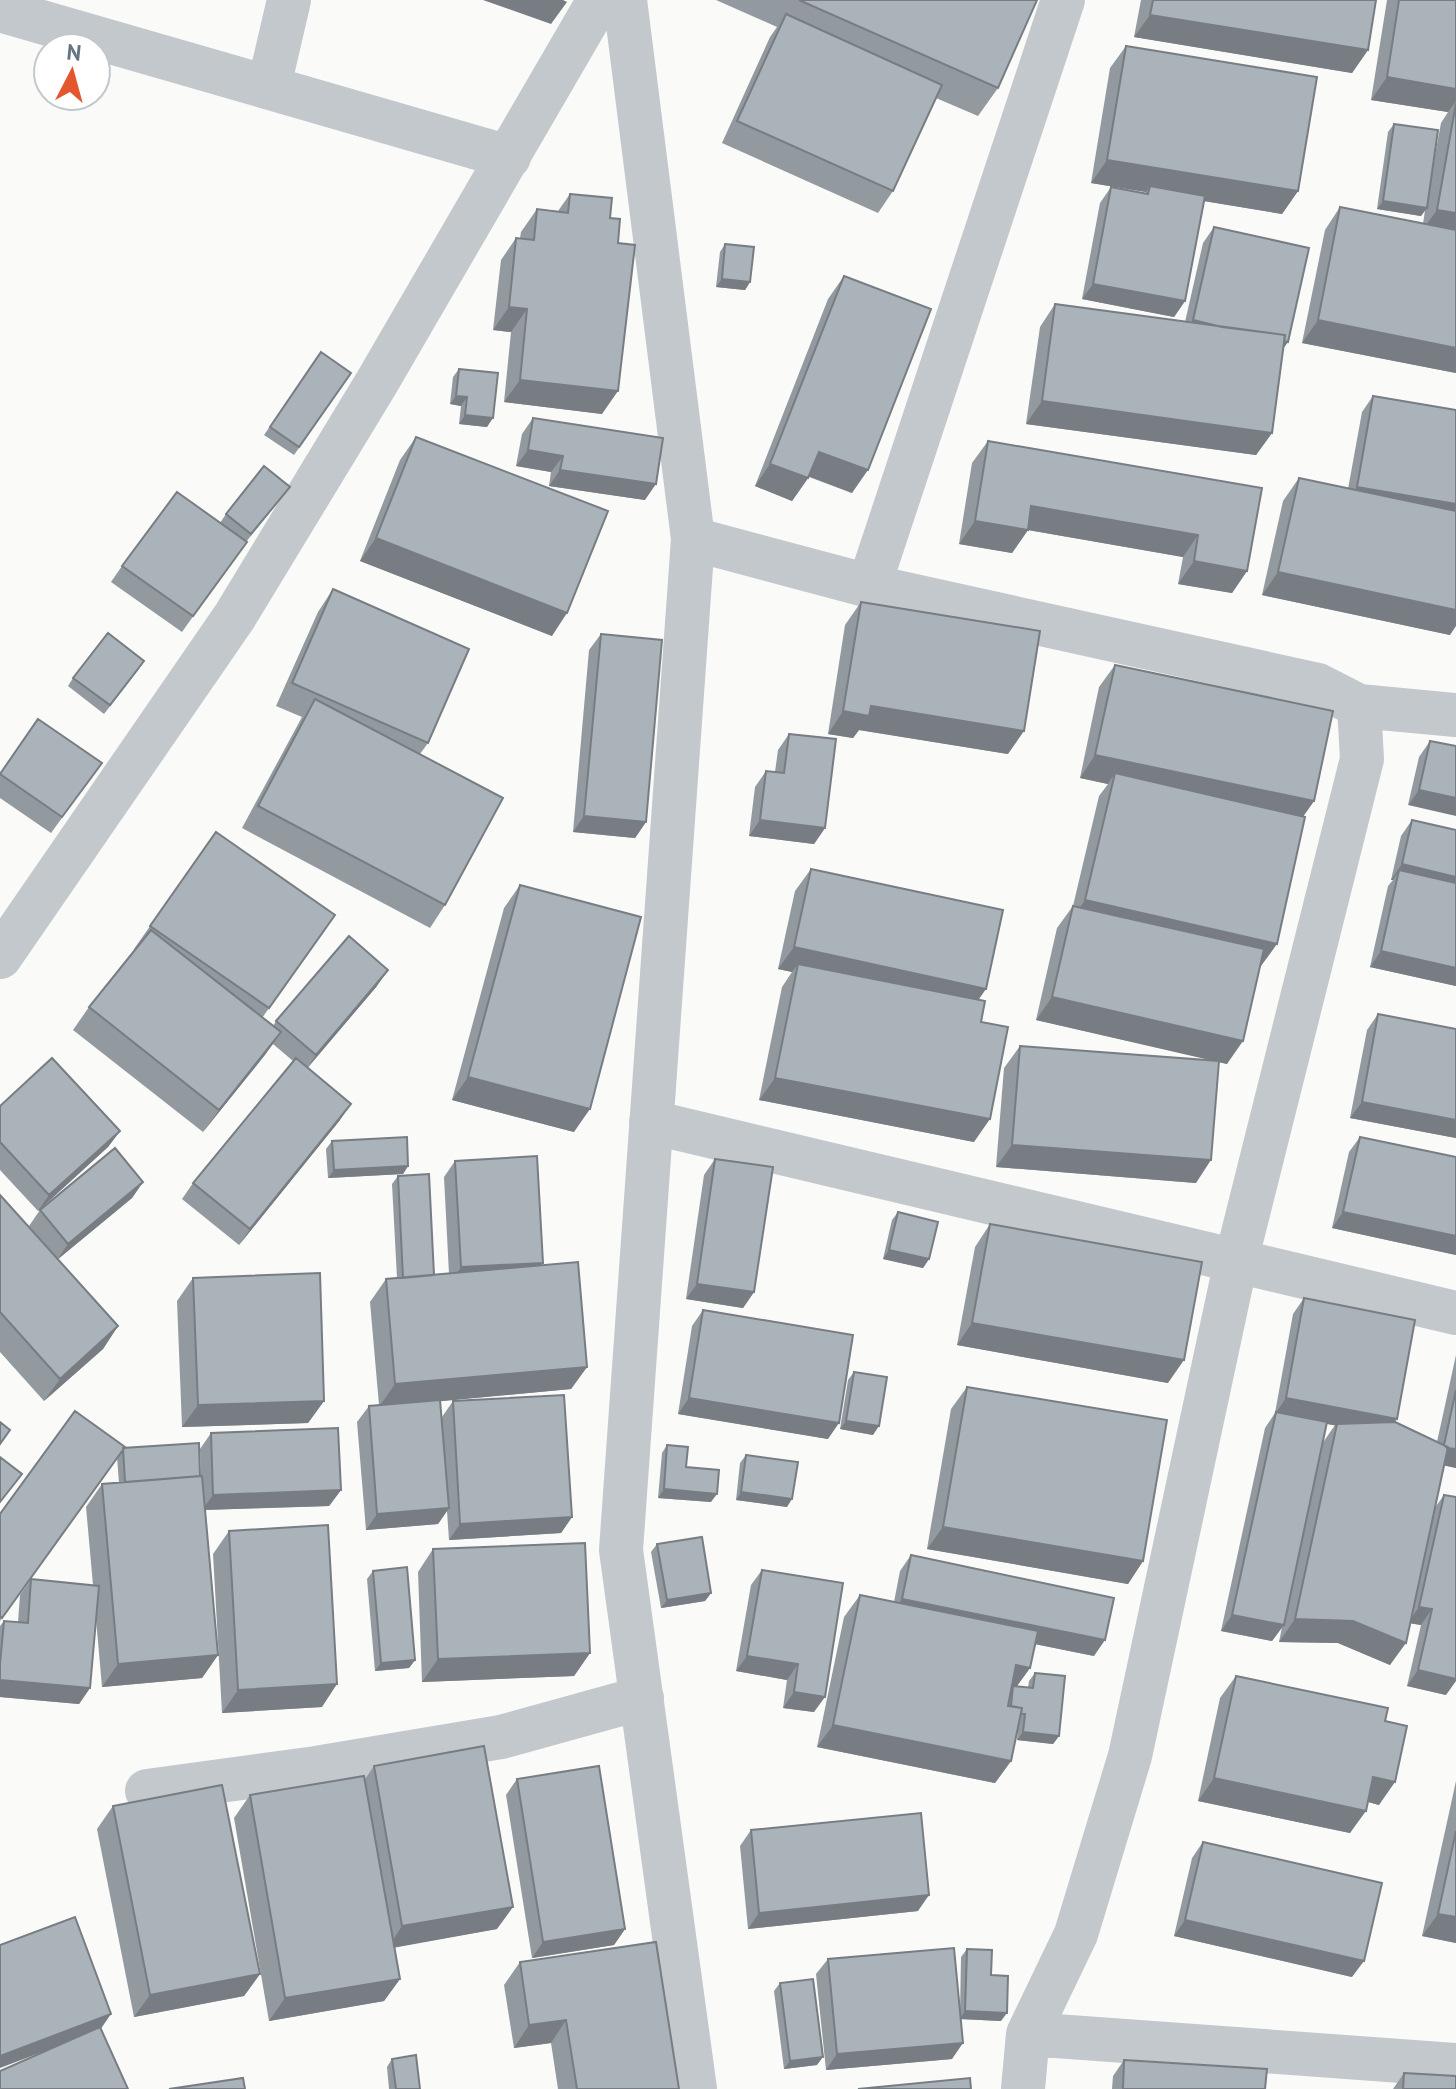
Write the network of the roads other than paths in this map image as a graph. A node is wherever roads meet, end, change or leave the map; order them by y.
1 (289, 0) edge
2 (599, 0) edge
3 (625, 0) edge
4 (1063, 0) edge
5 (0, 10) edge
6 (269, 86) junction
7 (509, 157) junction
8 (693, 539) junction
9 (869, 586) junction
10 (1359, 706) junction
11 (1456, 715) edge
12 (0, 957) edge
13 (651, 1122) junction
14 (1236, 1261) junction
15 (1456, 1313) edge
16 (642, 1698) junction
17 (147, 1791) dead end
18 (1028, 2034) junction
19 (1456, 2065) edge
20 (695, 2089) edge
21 (1023, 2089) edge

1 - 6 street
2 - 7 street
3 - 8 street
4 - 9 street
5 - 6 street
6 - 7 street
7 - 12 street
8 - 9 street
8 - 13 street
9 - 10 street
10 - 11 street
10 - 14 street
13 - 14 street
13 - 16 street
14 - 15 street
14 - 18 street
16 - 17 street
16 - 20 street
18 - 19 street
18 - 21 street

